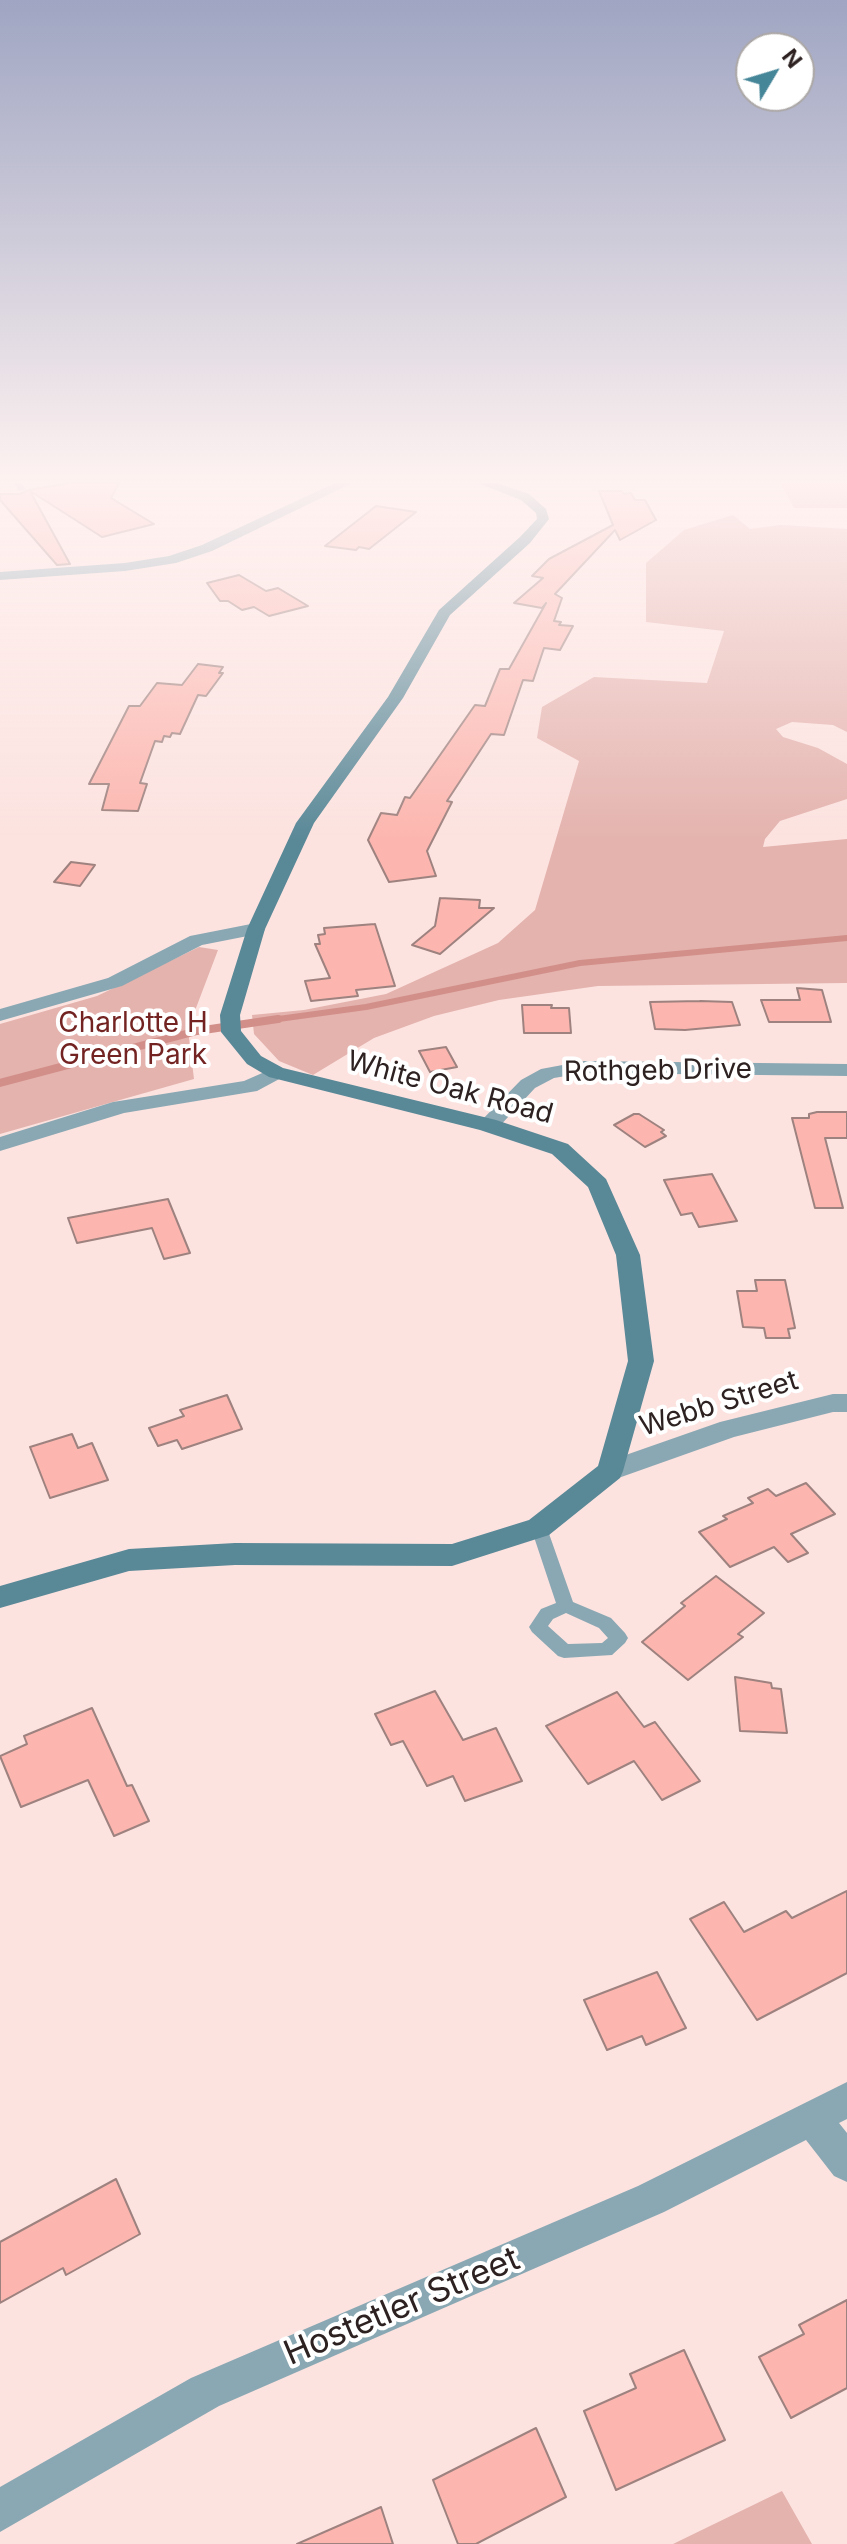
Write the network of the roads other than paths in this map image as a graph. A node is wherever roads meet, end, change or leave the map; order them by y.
1 (456, 602) edge
2 (256, 929) junction
3 (0, 1015) edge
4 (847, 1070) edge
5 (276, 1073) junction
6 (488, 1125) junction
7 (0, 1144) edge
8 (847, 1403) edge
9 (610, 1471) junction
10 (539, 1528) junction
11 (0, 1597) edge
12 (566, 1606) dead end
13 (847, 2100) edge
14 (812, 2118) junction
15 (847, 2163) edge
16 (0, 2511) edge

1 - 2 street, White Oak Road
2 - 3 street
2 - 5 street, White Oak Road
4 - 6 street, Rothgeb Drive
5 - 6 street, White Oak Road
5 - 7 street
6 - 9 street, White Oak Road
8 - 9 street, Webb Street
9 - 10 street
10 - 11 street
10 - 12 lane
13 - 14 street
14 - 15 street
14 - 16 street, Hostetler Street

